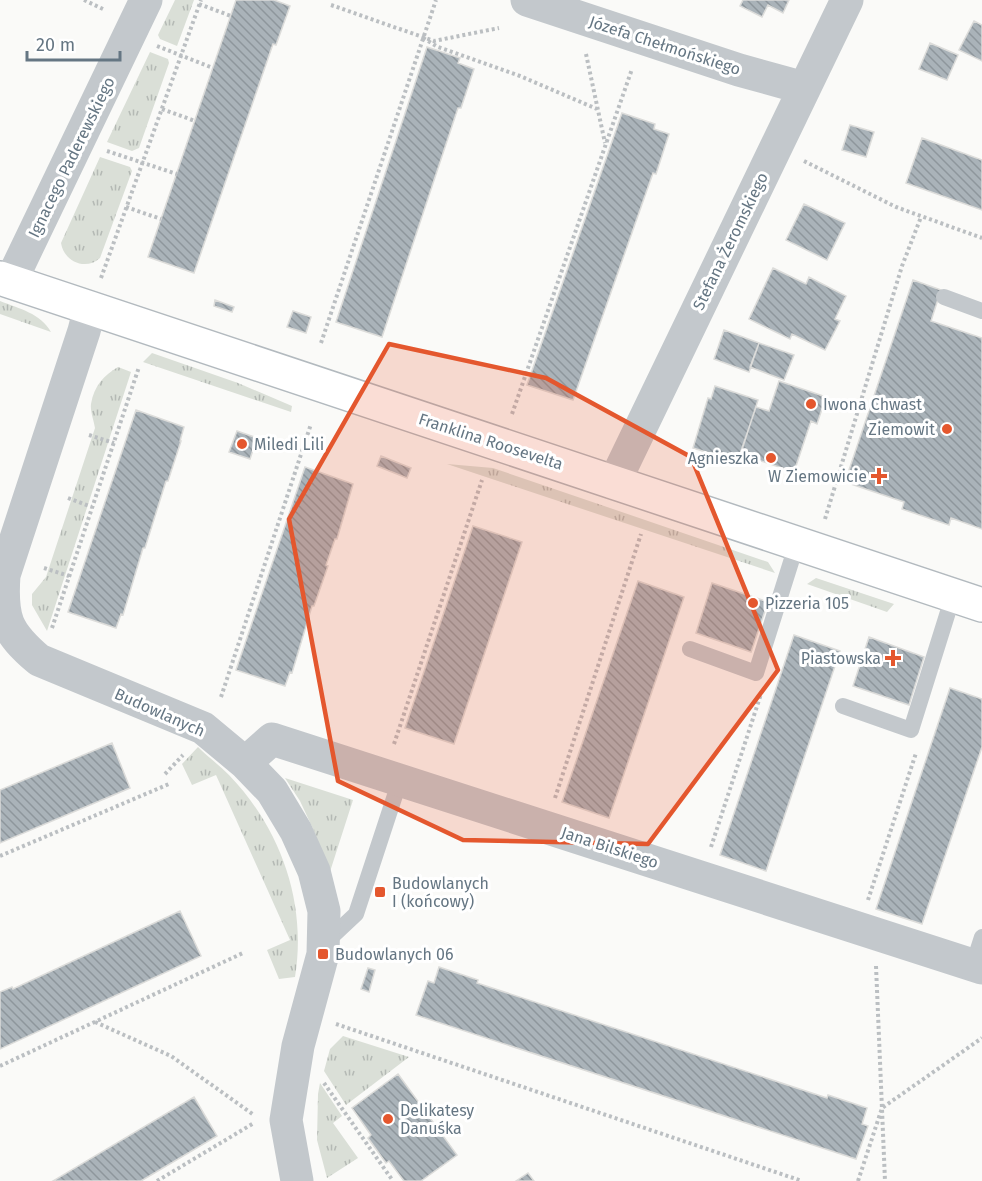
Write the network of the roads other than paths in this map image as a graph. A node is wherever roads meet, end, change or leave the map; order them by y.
1 (146, 0) edge
2 (526, 0) edge
3 (847, 0) edge
4 (804, 88) junction
5 (5, 280) edge
6 (944, 297) dead end
7 (90, 308) junction
8 (982, 311) edge
9 (614, 483) junction
10 (797, 543) junction
11 (968, 600) edge
12 (690, 649) dead end
13 (843, 706) dead end
14 (245, 763) junction
15 (396, 767) junction
16 (324, 944) junction
17 (979, 957) edge
18 (297, 1181) edge

1 - 5 street, Ignacego Paderewskiego
2 - 4 street, Józefa Chełmońskiego
3 - 4 street, Stefana Żeromskiego
4 - 9 street, Stefana Żeromskiego
5 - 7 street, Franklina Roosevelta
6 - 8 lane
7 - 9 street, Franklina Roosevelta
7 - 14 street, Budowlanych
9 - 10 street, Franklina Roosevelta
10 - 11 street, Franklina Roosevelta
10 - 12 lane
11 - 13 lane
14 - 15 street, Jana Bilskiego
14 - 16 street, Budowlanych
15 - 16 lane
15 - 17 street, Jana Bilskiego
16 - 18 street, Budowlanych

